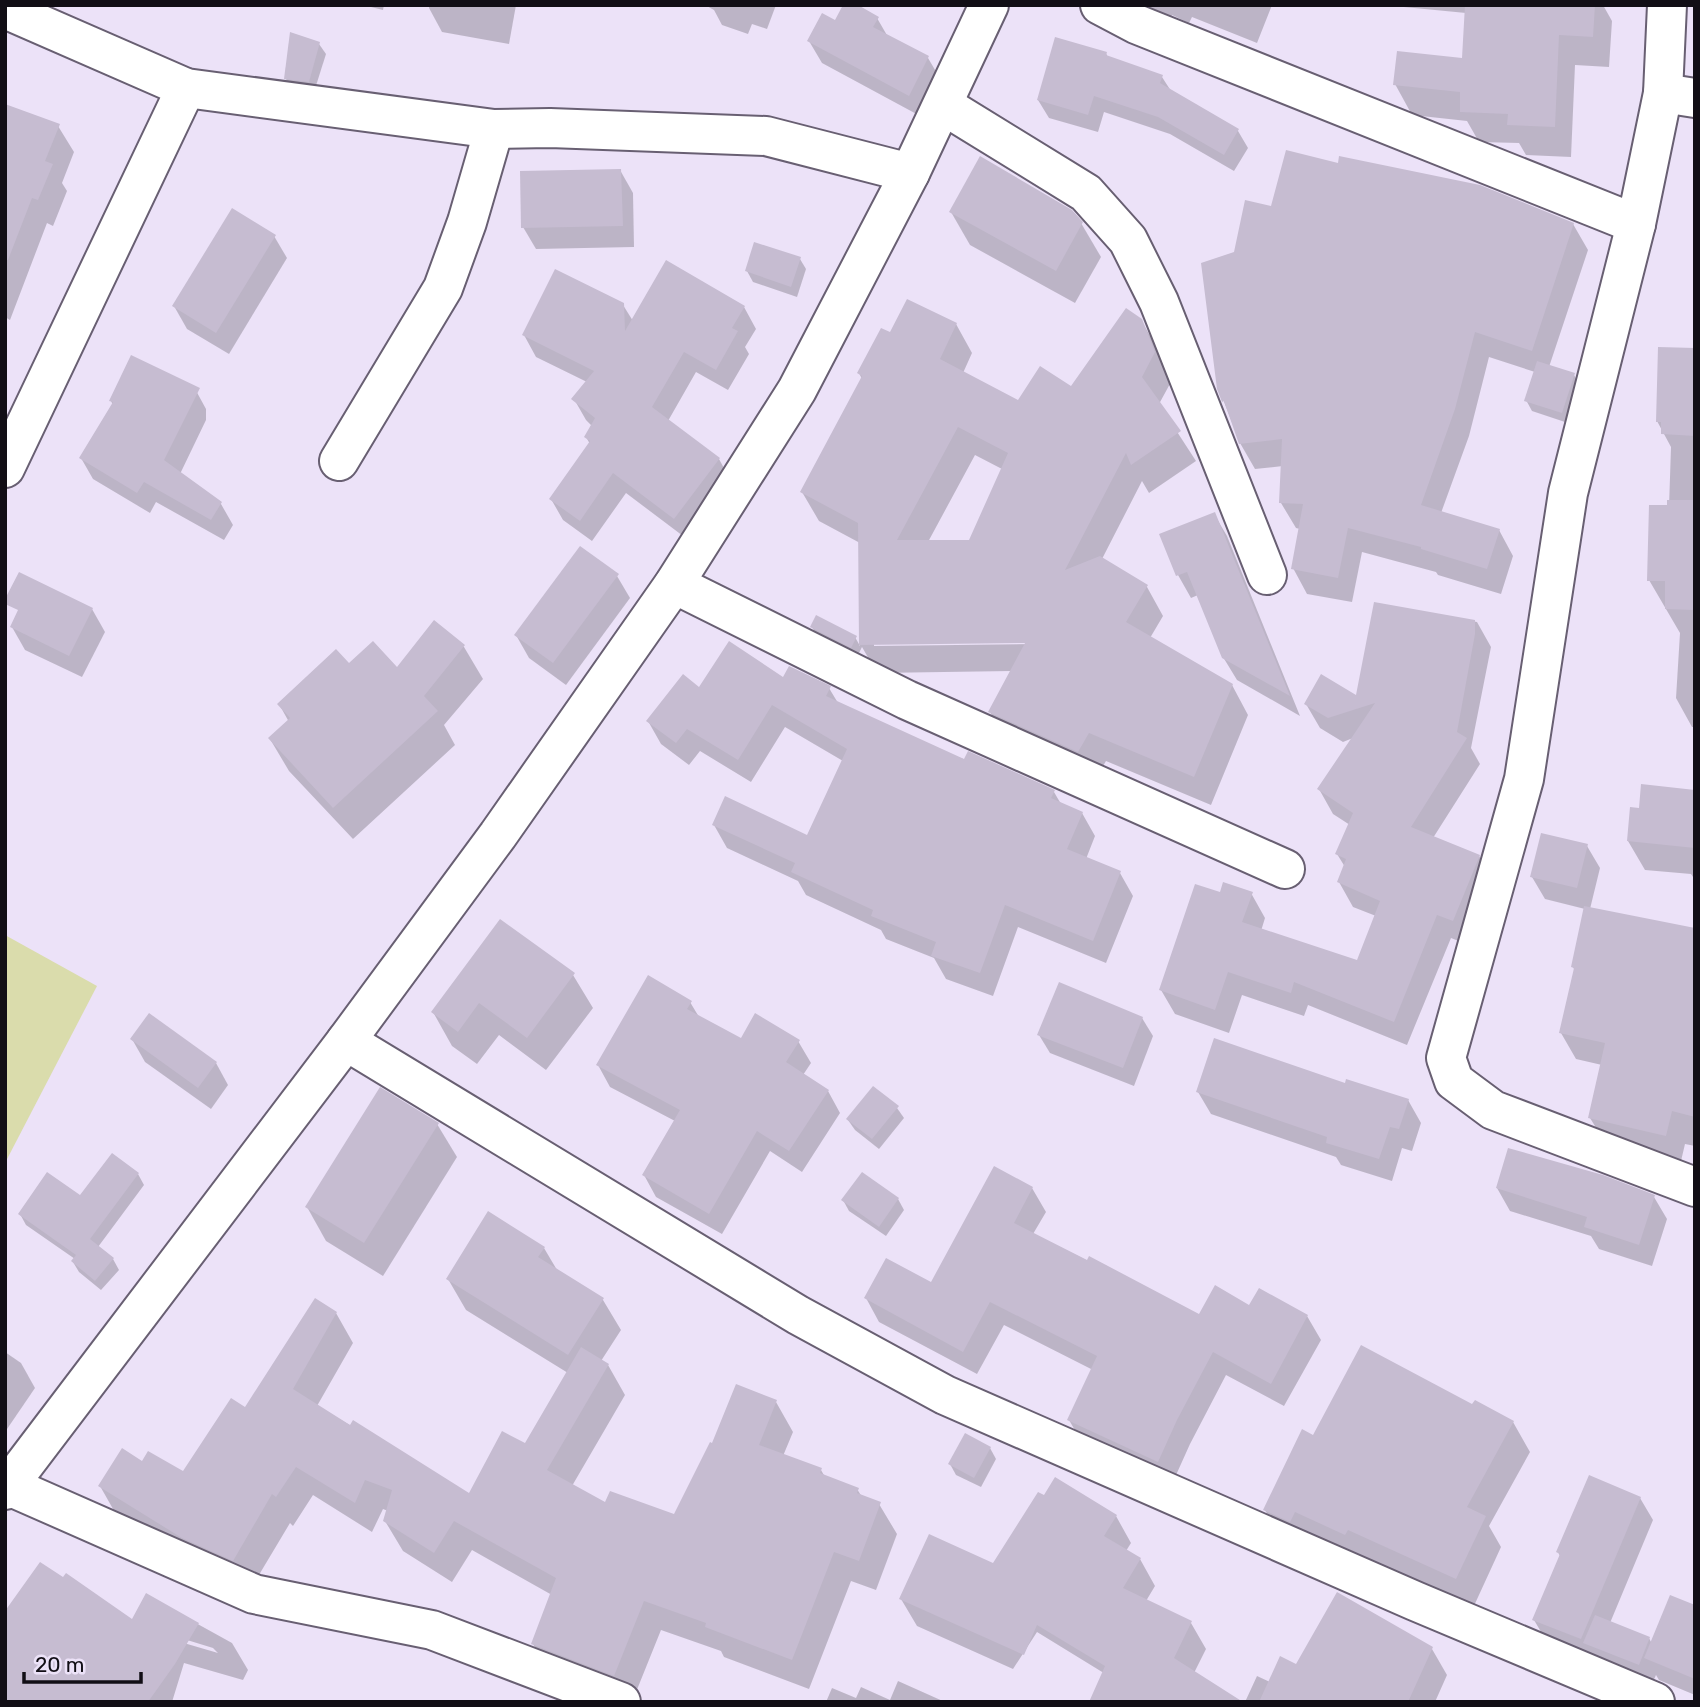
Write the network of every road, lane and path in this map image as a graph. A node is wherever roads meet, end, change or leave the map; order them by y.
1 (989, 5) edge
2 (1100, 5) edge
3 (1667, 5) edge
4 (5, 9) edge
5 (186, 88) junction
6 (1679, 95) edge
7 (943, 105) junction
8 (494, 129) junction
9 (910, 173) junction
10 (1636, 224) junction
11 (339, 461) dead end
12 (5, 468) edge
13 (1268, 575) dead end
14 (674, 584) junction
15 (1285, 869) dead end
16 (346, 1041) junction
17 (1695, 1187) edge
18 (7, 1488) edge
19 (1635, 1698) edge
20 (621, 1702) edge

1 - 7 street
2 - 10 street
3 - 6 street
4 - 5 street
5 - 8 street
5 - 12 street
6 - 10 street
7 - 9 street
7 - 13 street
8 - 9 street
8 - 11 street
9 - 14 street
10 - 17 street
14 - 15 street
14 - 16 street
16 - 18 street
16 - 19 street
18 - 20 street

